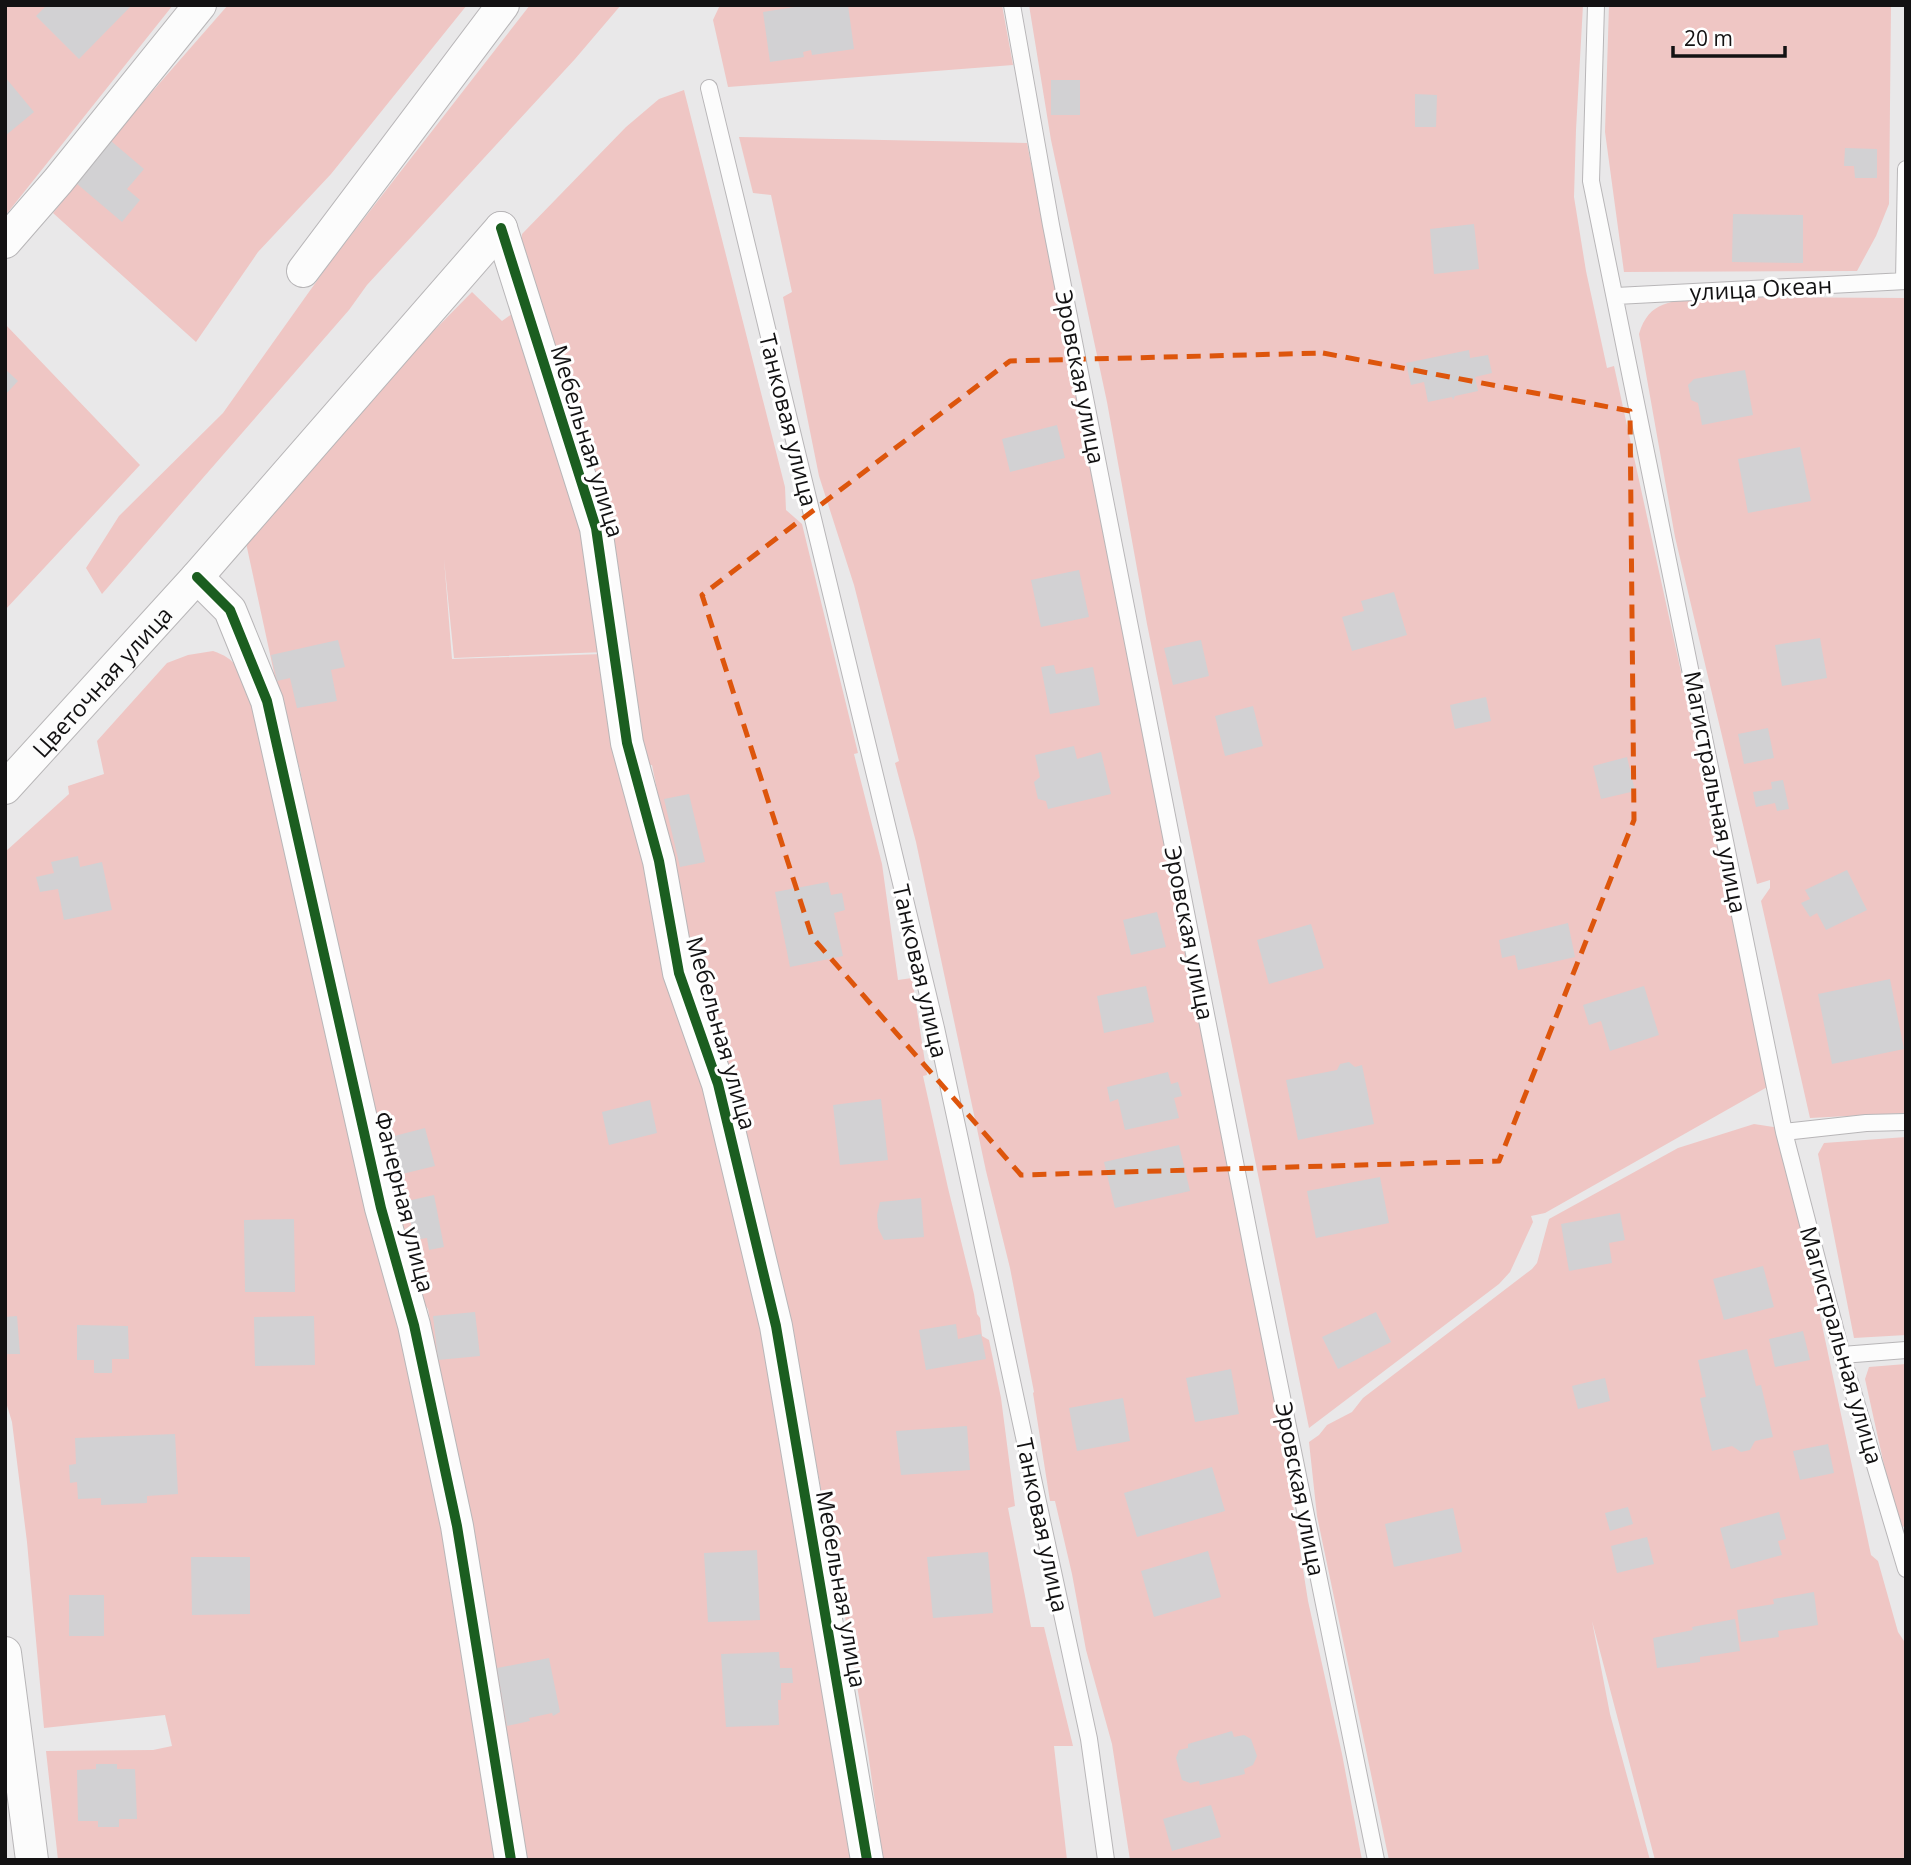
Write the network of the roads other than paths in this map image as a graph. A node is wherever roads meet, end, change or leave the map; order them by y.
1 (200, 5) edge
2 (503, 5) edge
3 (1012, 5) edge
4 (1596, 5) edge
5 (709, 89) dead end
6 (1906, 169) edge
7 (501, 228) joint
8 (5, 242) edge
9 (303, 271) dead end
10 (1905, 281) edge
11 (1616, 296) junction
12 (197, 577) junction
13 (5, 788) edge
14 (1906, 1122) edge
15 (1784, 1132) junction
16 (1906, 1350) edge
17 (1842, 1355) junction
18 (1906, 1569) edge
19 (5, 1653) edge
20 (32, 1860) edge
21 (511, 1860) edge
22 (867, 1860) edge
23 (1106, 1860) edge
24 (1376, 1860) edge

1 - 8 street
2 - 9 street
3 - 24 lane, Эровская улица
4 - 11 lane, Магистральная улица
5 - 23 lane, Танковая улица
6 - 10 lane
7 - 12 street, Цветочная улица
7 - 22 street, Мебельная улица
10 - 11 lane, улица Океан
11 - 15 lane, Магистральная улица
12 - 13 street, Цветочная улица
12 - 21 street, Фанерная улица
14 - 15 lane
15 - 17 lane, Магистральная улица
16 - 17 lane
17 - 18 lane, Магистральная улица
19 - 20 street

